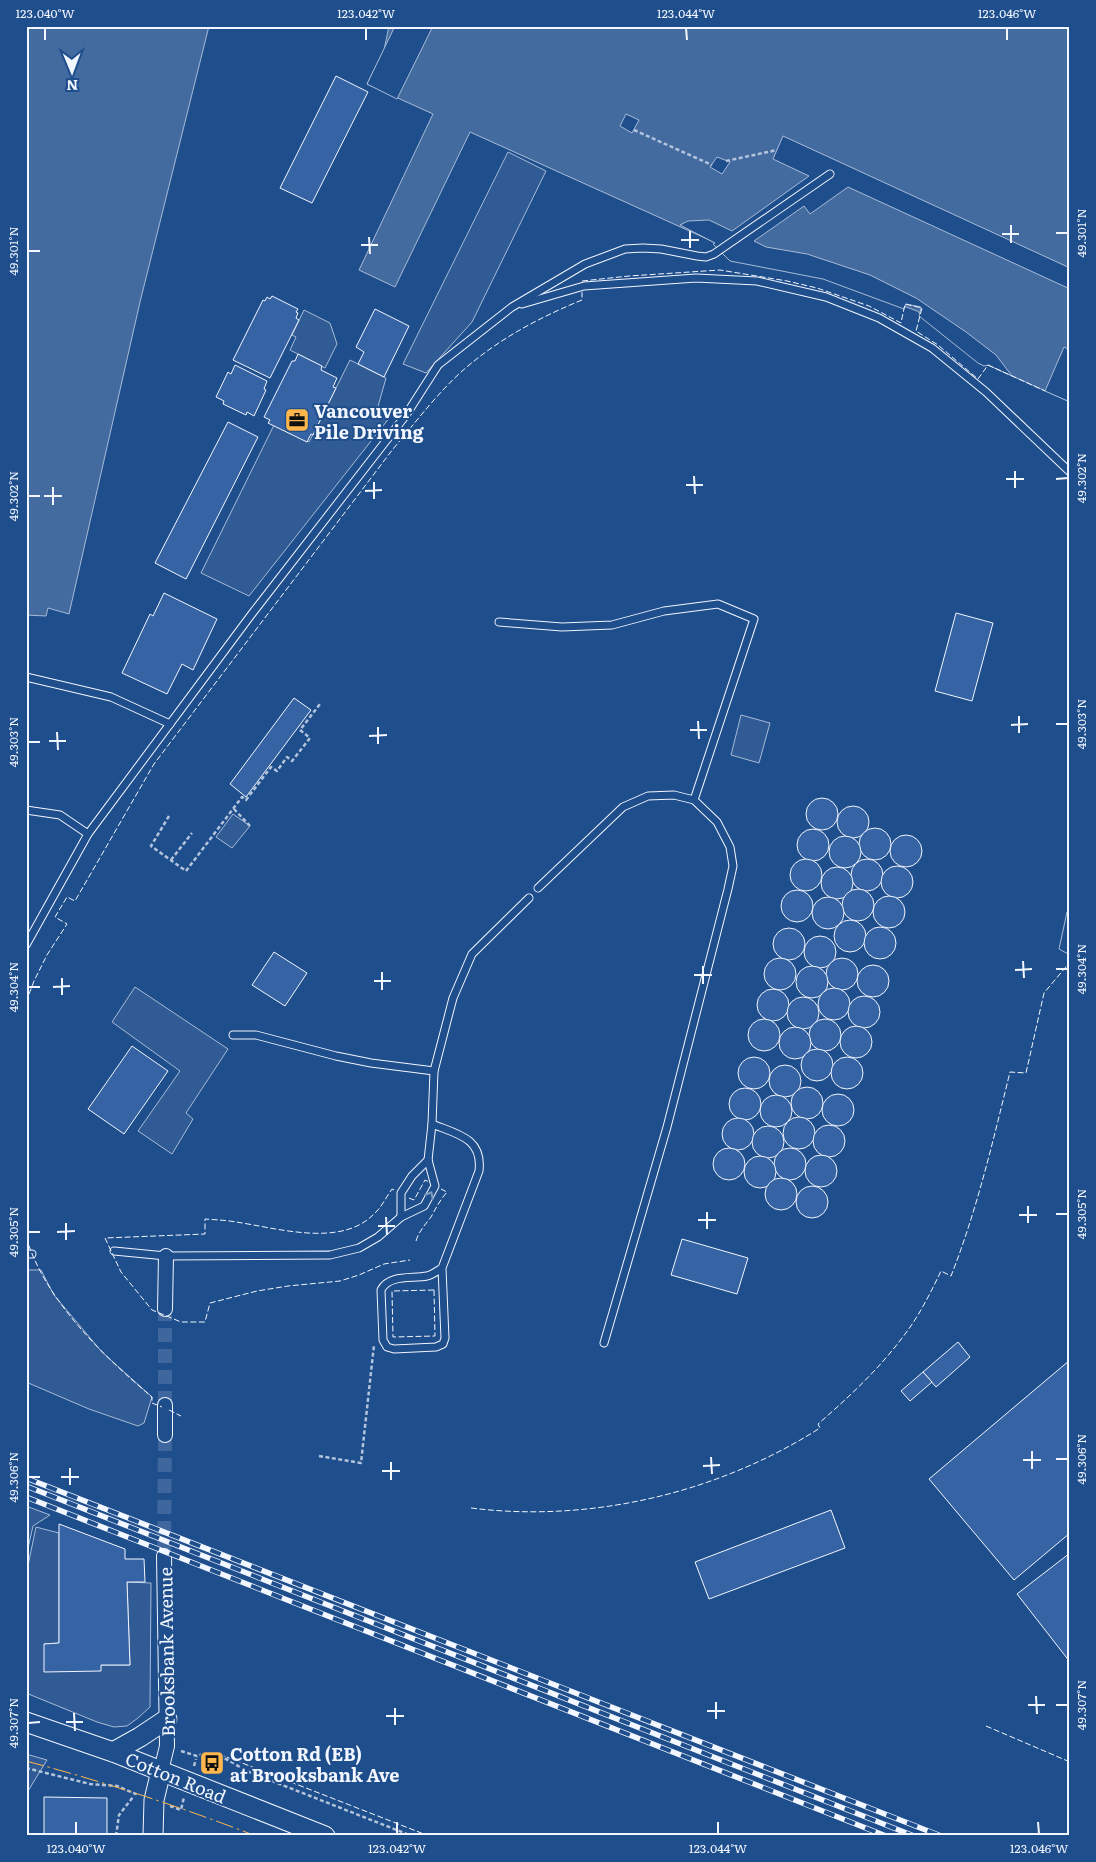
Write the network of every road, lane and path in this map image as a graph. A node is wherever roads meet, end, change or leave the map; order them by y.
1 (634, 130) dead end
2 (777, 150) dead end
3 (726, 161) dead end
4 (712, 165) dead end
5 (830, 174) dead end
6 (512, 307) junction
7 (1070, 472) edge
8 (499, 622) dead end
9 (26, 677) edge
10 (320, 704) dead end
11 (170, 724) junction
12 (694, 800) junction
13 (233, 809) junction
14 (26, 810) edge
15 (169, 816) dead end
16 (250, 826) dead end
17 (192, 833) dead end
18 (88, 834) junction
19 (171, 860) junction
20 (538, 888) dead end
21 (529, 898) dead end
22 (26, 945) edge
23 (233, 1035) dead end
24 (434, 1071) junction
25 (432, 1124) junction
26 (428, 1160) junction
27 (400, 1217) junction
28 (114, 1251) dead end
29 (166, 1256) junction
30 (442, 1268) junction
31 (165, 1310) tunnel mouth
32 (374, 1343) dead end
33 (604, 1343) dead end
34 (164, 1405) tunnel mouth
35 (165, 1435) tunnel mouth
36 (319, 1456) dead end
37 (164, 1556) tunnel mouth
38 (167, 1719) junction
39 (26, 1722) edge
40 (113, 1752) junction
41 (187, 1753) dead end
42 (26, 1768) edge
43 (162, 1771) junction
44 (136, 1794) dead end
45 (133, 1797) dead end
46 (116, 1836) edge
47 (153, 1836) edge
48 (325, 1836) edge
49 (412, 1836) edge

1 - 4 path
2 - 3 path
5 - 6 lane
6 - 7 lane
6 - 11 lane
8 - 12 lane
9 - 11 lane
10 - 13 path
11 - 18 lane
12 - 20 lane
12 - 33 lane
13 - 16 path
13 - 19 path
14 - 18 lane
15 - 19 path
17 - 19 path
18 - 22 lane
21 - 24 lane
23 - 24 lane
24 - 25 lane
25 - 26 lane
25 - 30 lane
26 - 27 lane
27 -> 26 lane
27 - 29 lane
28 - 29 lane
29 - 31 street
30 - 30 lane
32 - 36 path
34 - 35 street
37 - 38 street, Brooksbank Avenue
38 - 40 main road
38 - 43 street, Brooksbank Avenue
39 - 40 main road, Cotton Road
40 - 43 main road, Cotton Road
41 - 49 path
42 - 44 path
43 - 47 main road, Brooksbank Avenue
43 - 48 main road, Cotton Road
45 - 46 path

